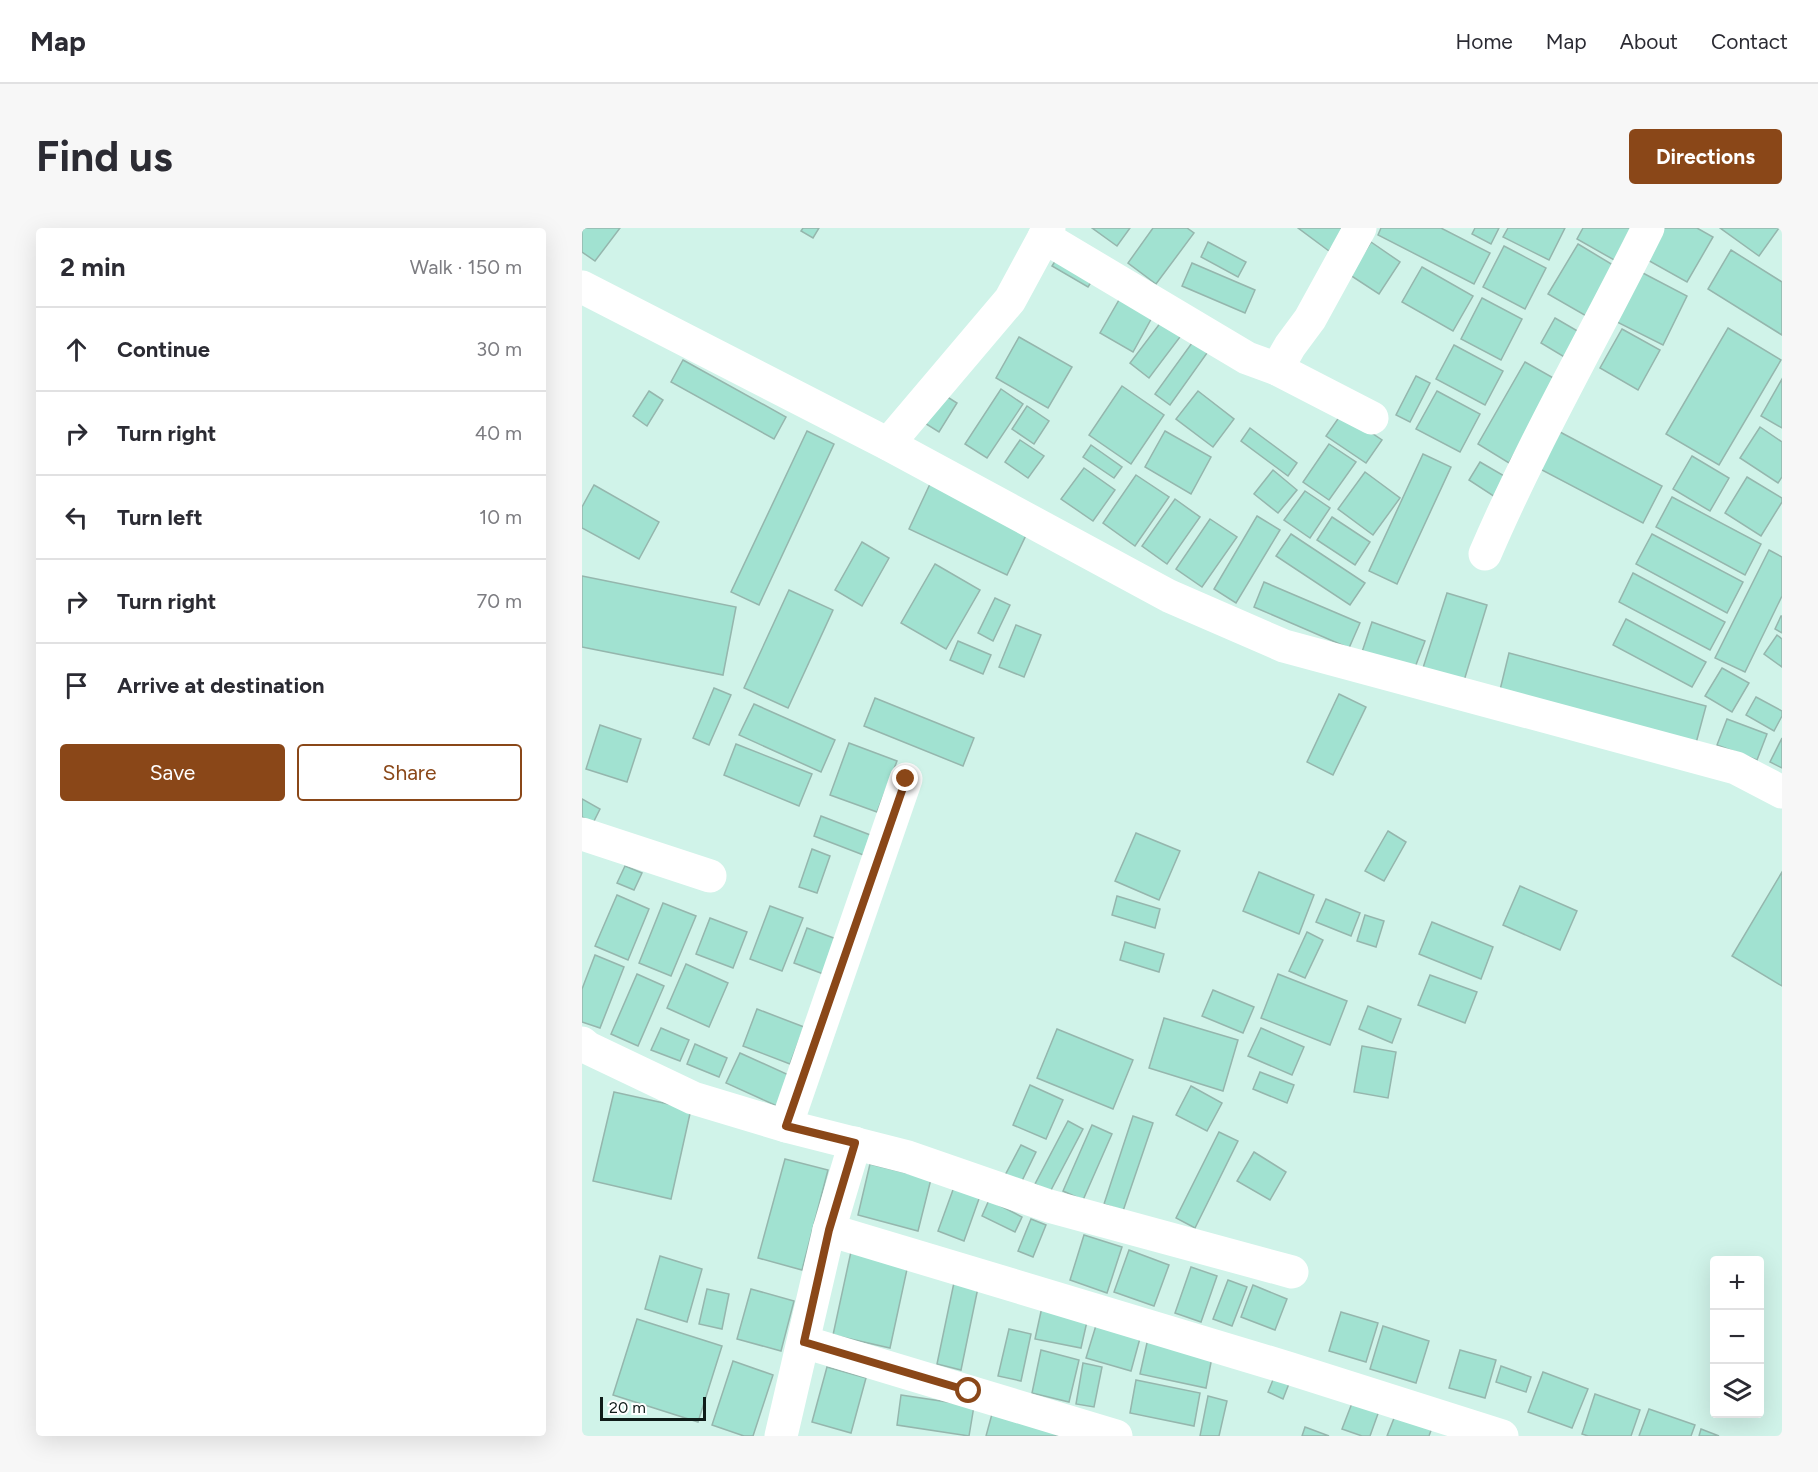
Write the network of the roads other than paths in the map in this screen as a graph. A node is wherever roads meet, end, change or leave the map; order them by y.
1 (1360, 228) edge
2 (1648, 228) edge
3 (1047, 233) edge
4 (582, 287) edge
5 (1277, 369) junction
6 (1372, 418) dead end
7 (888, 444) junction
8 (1485, 554) dead end
9 (906, 779) dead end
10 (1782, 792) edge
11 (582, 834) edge
12 (710, 876) dead end
13 (582, 1043) edge
14 (786, 1126) junction
15 (855, 1143) junction
16 (829, 1230) junction
17 (1292, 1272) dead end
18 (804, 1342) junction
19 (781, 1436) edge
20 (1116, 1436) edge
21 (1502, 1436) edge

1 - 5 street
2 - 8 street
3 - 5 street
3 - 7 street
4 - 7 street
5 - 6 street
7 - 10 street
9 - 14 street
11 - 12 street
13 - 14 street
14 - 15 street
15 - 16 street
15 - 17 street
16 - 18 street
16 - 21 street
18 - 19 street
18 - 20 street

